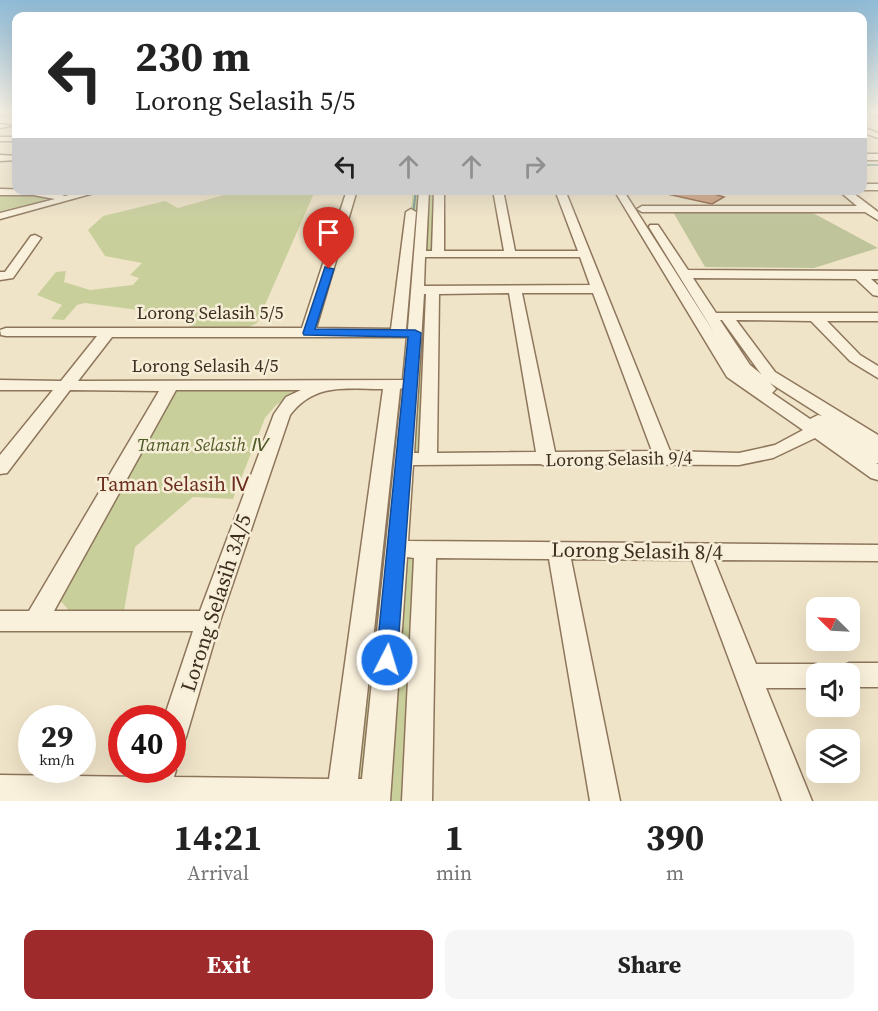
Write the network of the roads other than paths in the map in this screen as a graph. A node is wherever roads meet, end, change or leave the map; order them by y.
1 (50, 195) edge
2 (83, 195) edge
3 (350, 195) edge
4 (413, 195) edge
5 (424, 195) edge
6 (439, 195) edge
7 (499, 195) edge
8 (562, 195) edge
9 (622, 195) edge
10 (634, 195) edge
11 (849, 195) edge
12 (65, 200) junction
13 (642, 209) junction
14 (867, 209) junction
15 (0, 216) edge
16 (878, 217) edge
17 (35, 238) dead end
18 (657, 242) junction
19 (419, 254) junction
20 (438, 254) junction
21 (510, 254) junction
22 (585, 254) junction
23 (685, 274) junction
24 (3, 278) edge
25 (876, 285) edge
26 (515, 289) junction
27 (597, 289) junction
28 (425, 290) junction
29 (719, 316) junction
30 (815, 317) junction
31 (878, 317) edge
32 (6, 332) dead end
33 (108, 332) junction
34 (308, 333) junction
35 (406, 333) junction
36 (878, 373) edge
37 (401, 384) junction
38 (0, 385) edge
39 (320, 385) junction
40 (64, 386) junction
41 (170, 386) junction
42 (821, 428) junction
43 (0, 443) edge
44 (20, 443) junction
45 (878, 443) edge
46 (663, 457) junction
47 (878, 457) edge
48 (404, 459) junction
49 (428, 459) junction
50 (547, 460) junction
51 (0, 468) edge
52 (878, 473) edge
53 (390, 536) junction
54 (425, 549) junction
55 (558, 549) junction
56 (700, 552) junction
57 (878, 553) edge
58 (0, 621) edge
59 (36, 621) junction
60 (208, 621) junction
61 (860, 675) edge
62 (878, 675) edge
63 (748, 676) junction
64 (806, 676) edge
65 (182, 705) edge
66 (149, 783) edge
67 (186, 783) edge
68 (0, 790) edge
69 (342, 794) junction
70 (82, 796) edge
71 (376, 797) edge
72 (417, 801) edge
73 (605, 801) edge
74 (796, 801) edge

1 - 12 street
2 - 12 street
3 - 34 street
4 - 35 street
5 - 19 street
6 - 20 street
7 - 21 street
8 - 22 street
9 - 18 street
10 - 13 street
11 - 14 street
12 - 15 street
13 - 14 street
13 - 18 street
14 - 16 street
17 - 24 street
18 - 23 street
18 - 42 street
19 - 20 street
19 - 28 street
20 - 21 street
21 - 22 street
22 - 27 street
23 - 25 street
23 - 29 street
26 - 27 street
26 - 28 street
26 - 50 street
27 - 46 street
28 - 35 street
28 - 49 street
29 - 30 street
29 - 42 street
29 - 45 street
30 - 31 street
30 - 36 street
32 - 33 street, Lorong Selasih 5/5
33 - 34 street, Lorong Selasih 5/5
33 - 40 street
34 - 35 street, Lorong Selasih 5/5
35 - 37 street
37 - 39 street, Lorong Selasih 4/5
37 - 48 street
37 - 53 street
38 - 40 street, Lorong Selasih 4/5
39 - 41 street, Lorong Selasih 4/5
39 - 60 street, Lorong Selasih 3A/5
40 - 41 street, Lorong Selasih 4/5
40 - 44 street
41 - 59 street
42 - 46 street, Lorong Selasih 9/4
42 - 47 street
42 - 52 street
43 - 44 street
44 - 51 street
46 - 50 street, Lorong Selasih 9/4
48 - 49 street, Lorong Selasih 9/4
48 - 53 street
49 - 50 street, Lorong Selasih 9/4
53 - 54 street, Lorong Selasih 8/4
53 - 69 street
53 - 71 street
54 - 55 street, Lorong Selasih 8/4
54 - 72 street
55 - 56 street, Lorong Selasih 8/4
55 - 73 street
56 - 57 street, Lorong Selasih 8/4
56 - 63 street
58 - 59 street
59 - 60 street
60 - 65 street, Lorong Selasih 3A/5
61 - 62 street
63 - 64 street
63 - 74 street
66 - 70 street
67 - 69 street
68 - 70 street
69 - 71 street

